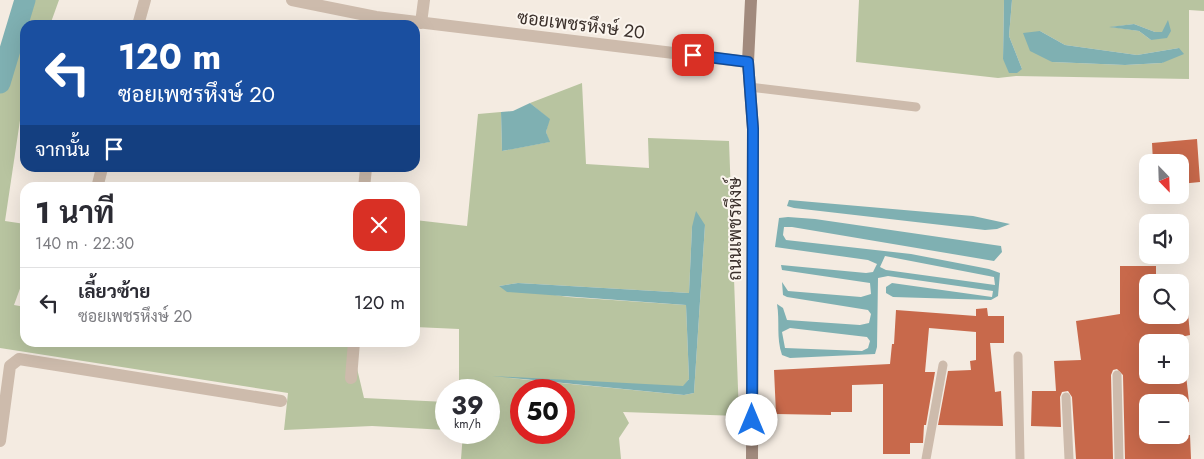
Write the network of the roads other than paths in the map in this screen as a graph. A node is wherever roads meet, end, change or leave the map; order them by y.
1 (145, 0) edge
2 (292, 0) edge
3 (424, 0) edge
4 (751, 0) edge
5 (139, 20) edge
6 (372, 20) edge
7 (421, 23) joint
8 (748, 62) junction
9 (749, 87) junction
10 (916, 107) dead end
11 (354, 347) edge
12 (1018, 356) dead end
13 (943, 365) dead end
14 (1117, 375) dead end
15 (351, 378) dead end
16 (1066, 397) dead end
17 (280, 401) dead end
18 (0, 441) edge
19 (752, 459) edge
20 (926, 459) edge
21 (1020, 459) edge
22 (1069, 459) edge
23 (1119, 459) edge

1 - 5 street
2 - 6 street, ซอยเพชรหึงษ์ 20
3 - 7 street
4 - 8 main road, ถนนเพชรหึงษ์
7 - 8 street, ซอยเพชรหึงษ์ 20
8 - 9 main road, ถนนเพชรหึงษ์
9 - 10 lane
9 - 19 main road, ถนนเพชรหึงษ์
11 - 15 street
12 - 21 lane
13 - 20 lane
14 - 23 lane
16 - 22 lane
17 - 18 street

